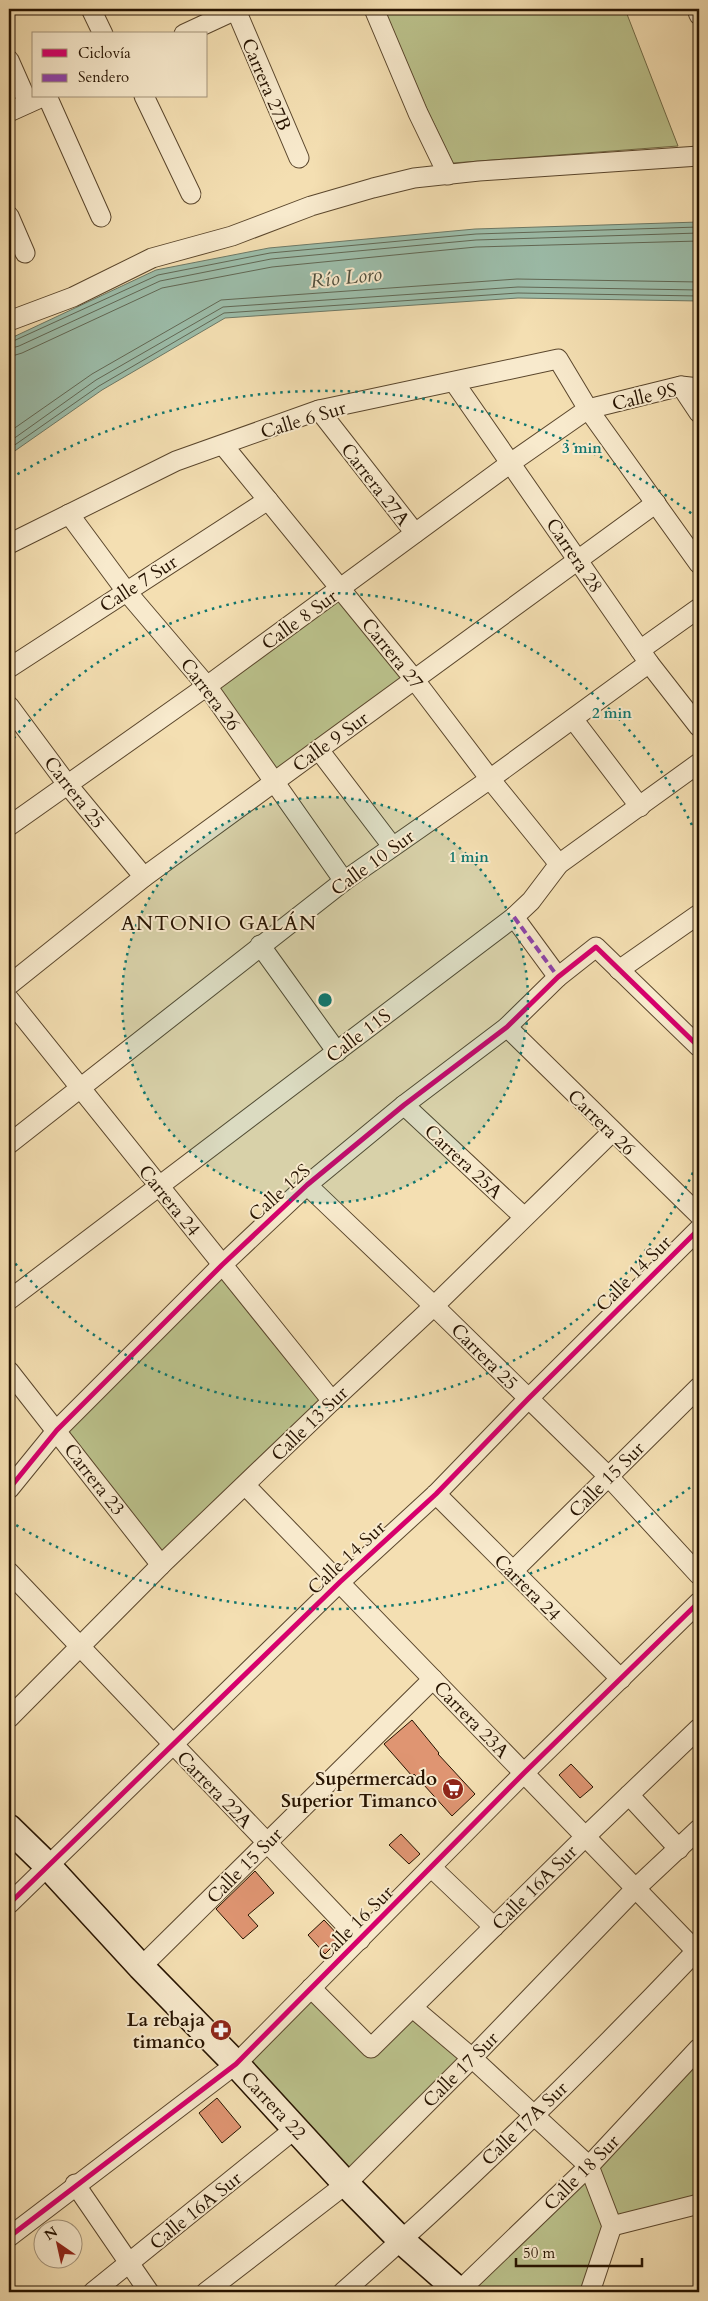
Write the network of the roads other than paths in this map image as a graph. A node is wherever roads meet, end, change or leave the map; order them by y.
1 (91, 9) edge
2 (237, 9) edge
3 (374, 9) edge
4 (697, 9) edge
5 (699, 15) edge
6 (102, 32) edge
7 (188, 32) edge
8 (9, 60) edge
9 (32, 88) edge
10 (40, 98) edge
11 (145, 98) edge
12 (9, 112) edge
13 (699, 156) edge
14 (299, 158) dead end
15 (448, 174) junction
16 (191, 194) dead end
17 (9, 216) edge
18 (101, 217) dead end
19 (25, 253) dead end
20 (9, 320) edge
21 (454, 382) junction
22 (690, 387) edge
23 (588, 409) junction
24 (319, 410) junction
25 (699, 413) edge
26 (223, 445) junction
27 (512, 462) junction
28 (268, 500) junction
29 (656, 503) junction
30 (69, 514) junction
31 (416, 533) junction
32 (9, 544) edge
33 (578, 560) junction
34 (699, 564) edge
35 (340, 589) junction
36 (126, 591) junction
37 (699, 608) edge
38 (644, 656) junction
39 (9, 668) edge
40 (414, 679) junction
41 (208, 686) junction
42 (9, 706) edge
43 (573, 719) junction
44 (699, 727) edge
45 (319, 750) junction
46 (699, 763) edge
47 (490, 779) junction
48 (275, 782) junction
49 (67, 784) junction
50 (640, 807) junction
51 (9, 826) edge
52 (392, 846) junction
53 (558, 864) junction
54 (144, 877) junction
55 (344, 881) junction
56 (699, 914) edge
57 (514, 917) junction
58 (260, 945) junction
59 (620, 970) junction
60 (558, 977) junction
61 (9, 985) edge
62 (9, 999) edge
63 (507, 1027) junction
64 (699, 1047) edge
65 (337, 1052) junction
66 (80, 1088) junction
67 (404, 1105) junction
68 (612, 1132) junction
69 (9, 1144) edge
70 (159, 1186) junction
71 (307, 1186) junction
72 (699, 1215) edge
73 (524, 1217) junction
74 (699, 1229) edge
75 (222, 1265) junction
76 (9, 1300) edge
77 (434, 1306) junction
78 (9, 1371) edge
79 (698, 1389) edge
80 (528, 1399) junction
81 (332, 1401) junction
82 (57, 1430) junction
83 (609, 1477) junction
84 (245, 1484) junction
85 (9, 1489) edge
86 (436, 1494) junction
87 (162, 1565) junction
88 (513, 1571) junction
89 (9, 1572) edge
90 (699, 1575) edge
91 (340, 1582) junction
92 (697, 1608) edge
93 (80, 1647) junction
94 (433, 1679) junction
95 (621, 1680) junction
96 (9, 1718) edge
97 (699, 1728) edge
98 (173, 1744) junction
99 (524, 1773) junction
100 (629, 1795) junction
101 (9, 1828) edge
102 (699, 1830) edge
103 (586, 1836) junction
104 (267, 1843) junction
105 (679, 1849) junction
106 (48, 1866) junction
107 (431, 1867) junction
108 (636, 1888) junction
109 (9, 1904) edge
110 (494, 1927) junction
111 (360, 1940) junction
112 (698, 1951) edge
113 (141, 1967) junction
114 (311, 1988) junction
115 (413, 2008) junction
116 (699, 2048) edge
117 (472, 2058) junction
118 (236, 2064) junction
119 (533, 2116) junction
120 (296, 2128) junction
121 (589, 2166) junction
122 (75, 2184) junction
123 (346, 2184) junction
124 (699, 2204) edge
125 (612, 2226) junction
126 (9, 2237) edge
127 (402, 2240) junction
128 (129, 2263) junction
129 (93, 2292) edge
130 (149, 2292) edge
131 (206, 2292) edge
132 (342, 2292) edge
133 (459, 2292) edge
134 (590, 2292) edge

1 - 6 street
2 - 7 street
2 - 14 street, Carrera 27B
3 - 15 street
4 - 5 street
8 - 9 street
10 - 12 street
10 - 18 street
11 - 16 street
13 - 15 street
15 - 20 street
17 - 19 street
21 - 23 street, Calle 6 Sur
21 - 24 street, Calle 6 Sur
21 - 27 street, Carrera 28
22 - 23 street, Calle 9S
22 - 25 street
23 - 27 street, Calle 8 Sur
23 - 29 street
24 - 26 street, Calle 6 Sur
24 - 31 street, Carrera 27A
26 - 28 street, Carrera 27
26 - 30 street, Calle 6 Sur
27 - 31 street, Calle 8 Sur
27 - 33 street, Carrera 28
28 - 35 street, Carrera 27
28 - 36 street, Calle 7 Sur
29 - 33 street, Calle 9 Sur
29 - 34 street
30 - 32 street, Calle 6 Sur
30 - 36 street, Carrera 26
31 - 35 street, Calle 8 Sur
33 - 38 street, Carrera 28
33 - 40 street, Calle 9 Sur
35 - 40 street, Carrera 27
35 - 41 street, Calle 8 Sur
36 - 39 street, Calle 7 Sur
36 - 41 street, Carrera 26
37 - 38 street, Calle 10 Sur
38 - 43 street, Calle 10 Sur
38 - 44 street, Carrera 28
40 - 45 street, Calle 9 Sur
40 - 47 street, Carrera 27
41 - 48 street, Carrera 26
41 - 49 street, Calle 8 Sur
42 - 49 street, Carrera 25
43 - 47 street, Calle 10 Sur
43 - 50 street
45 - 48 street, Calle 9 Sur
45 - 52 street
46 - 50 street, Calle 11S
47 - 52 street, Calle 10 Sur
47 - 53 street, Carrera 27
48 - 54 street, Calle 9 Sur
48 - 55 street, Carrera 26
49 - 51 street, Calle 8 Sur
49 - 54 street, Carrera 25
50 - 53 street, Calle 11S
52 - 55 street, Calle 10 Sur
53 - 57 street, Calle 11S
54 - 61 street, Calle 9 Sur
55 - 58 street, Calle 10 Sur
56 - 59 street
57 - 60 street
57 - 65 street, Calle 11S
58 - 65 street
58 - 66 street, Calle 10 Sur
59 - 60 street, Calle 12S
59 - 64 street
60 - 63 street, Calle 12S
62 - 66 street, Carrera 24
63 - 67 street, Calle 12S
63 - 68 street, Carrera 26
65 - 70 street, Calle 11S
66 - 69 street, Calle 10 Sur
66 - 70 street, Carrera 24
67 - 71 street, Calle 12S
67 - 73 street, Carrera 25A
68 - 72 street, Carrera 26
68 - 73 street, Calle 13 Sur
70 - 75 street, Carrera 24
70 - 76 street, Calle 11S
71 - 75 street, Calle 12S
71 - 77 street, Carrera 25
73 - 77 street, Calle 13 Sur
74 - 80 street, Calle 14 Sur
75 - 81 street, Carrera 24
75 - 82 street, Calle 12S
77 - 80 street, Carrera 25
77 - 81 street, Calle 13 Sur
78 - 82 street, Carrera 23
79 - 83 street, Calle 15 Sur
80 - 83 street, Carrera 25
80 - 86 street, Calle 14 Sur
81 - 84 street, Calle 13 Sur
82 - 85 street, Calle 12S
82 - 87 street, Carrera 23
83 - 88 street, Calle 15 Sur
83 - 90 street, Carrera 25
84 - 87 street, Calle 13 Sur
84 - 91 street, Carrera 23A
86 - 88 street, Carrera 24
86 - 91 street, Calle 14 Sur
87 - 93 street, Calle 13 Sur
88 - 95 street, Carrera 24
89 - 93 street, Carrera 22A
91 - 94 street, Carrera 23A
91 - 98 street, Calle 14 Sur
92 - 95 street, Calle 16 Sur
93 - 96 street, Calle 13 Sur
93 - 98 street, Carrera 22A
94 - 99 street, Carrera 23A
94 - 104 street, Calle 15 Sur
95 - 99 street, Calle 16 Sur
97 - 100 street, Calle 16A Sur
98 - 104 street, Carrera 22A
98 - 106 street, Calle 14 Sur
99 - 103 street, Carrera 23A
99 - 107 street, Calle 16 Sur
100 - 103 street, Calle 16A Sur
100 - 105 street
101 - 106 street, Carrera 22
102 - 105 street, Calle 17 Sur
103 - 108 street, Carrera 23A
103 - 110 street, Calle 16A Sur
104 - 111 street, Carrera 22A
104 - 113 street, Calle 15 Sur
105 - 108 street, Calle 17 Sur
106 - 109 street, Calle 14 Sur
106 - 113 street, Carrera 22
107 - 110 street
107 - 111 street, Calle 16 Sur
108 - 112 street, Carrera 23A
108 - 117 street, Calle 17 Sur
110 - 115 street, Calle 16A Sur
111 - 114 street, Calle 16 Sur
112 - 119 street, Calle 17A Sur
113 - 118 street, Carrera 22
114 - 115 street, Calle 16A Sur
114 - 118 street, Calle 16 Sur
115 - 117 street
116 - 121 street, Calle 18 Sur
117 - 119 street
117 - 123 street, Calle 17 Sur
118 - 120 street, Carrera 22
118 - 122 street, Calle 16 Sur
119 - 121 street
119 - 127 street, Calle 17A Sur
120 - 123 street, Carrera 22
120 - 128 street, Calle 16A Sur
121 - 125 street
121 - 133 street, Calle 18 Sur
122 - 126 street, Calle 16 Sur
122 - 128 street
123 - 127 street, Carrera 22
123 - 131 street, Calle 17 Sur
124 - 125 street
125 - 134 street
127 - 132 street, Calle 17A Sur
127 - 133 street, Carrera 22
128 - 129 street, Calle 16A Sur
128 - 130 street

